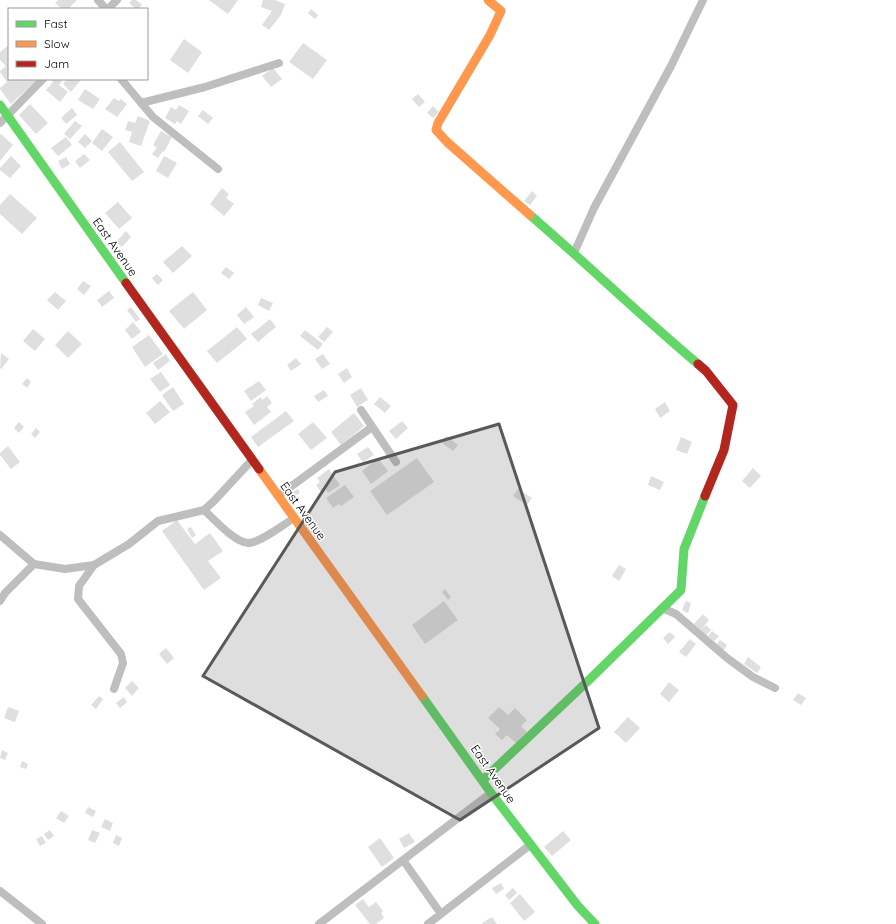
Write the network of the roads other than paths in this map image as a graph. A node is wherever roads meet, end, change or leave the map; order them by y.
1 (98, 0) edge
2 (117, 0) edge
3 (488, 0) edge
4 (703, 0) edge
5 (106, 8) edge
6 (108, 8) edge
7 (279, 63) dead end
8 (42, 80) edge
9 (122, 80) edge
10 (141, 103) junction
11 (0, 105) edge
12 (8, 116) junction
13 (0, 123) edge
14 (218, 169) dead end
15 (574, 253) junction
16 (361, 410) dead end
17 (372, 427) junction
18 (252, 460) junction
19 (396, 462) dead end
20 (278, 496) junction
21 (204, 510) junction
22 (294, 518) junction
23 (0, 535) edge
24 (34, 564) junction
25 (94, 565) junction
26 (0, 600) edge
27 (662, 608) junction
28 (775, 688) dead end
29 (114, 689) dead end
30 (483, 780) junction
31 (491, 793) junction
32 (530, 845) junction
33 (403, 860) junction
34 (0, 891) edge
35 (440, 914) junction
36 (42, 924) edge
37 (319, 924) edge
38 (428, 924) edge
39 (595, 924) edge

1 - 5 street
2 - 6 street
3 - 15 street
4 - 15 street
7 - 10 street
8 - 12 street
9 - 10 street
10 - 14 street
11 - 12 street, East Avenue
12 - 13 street
12 - 18 street, East Avenue
15 - 27 street
16 - 17 street
17 - 19 street
17 - 20 street
18 - 20 street, East Avenue
18 - 21 street
20 - 22 street, East Avenue
21 - 22 street
21 - 25 street
22 - 30 street, East Avenue
23 - 24 street
24 - 25 street
24 - 26 street
25 - 29 street
27 - 28 street
27 - 30 street
30 - 31 street, East Avenue
31 - 32 street, East Avenue
31 - 33 street
32 - 35 street
32 - 39 street, East Avenue
33 - 35 street
33 - 37 street
34 - 36 street
35 - 38 street

